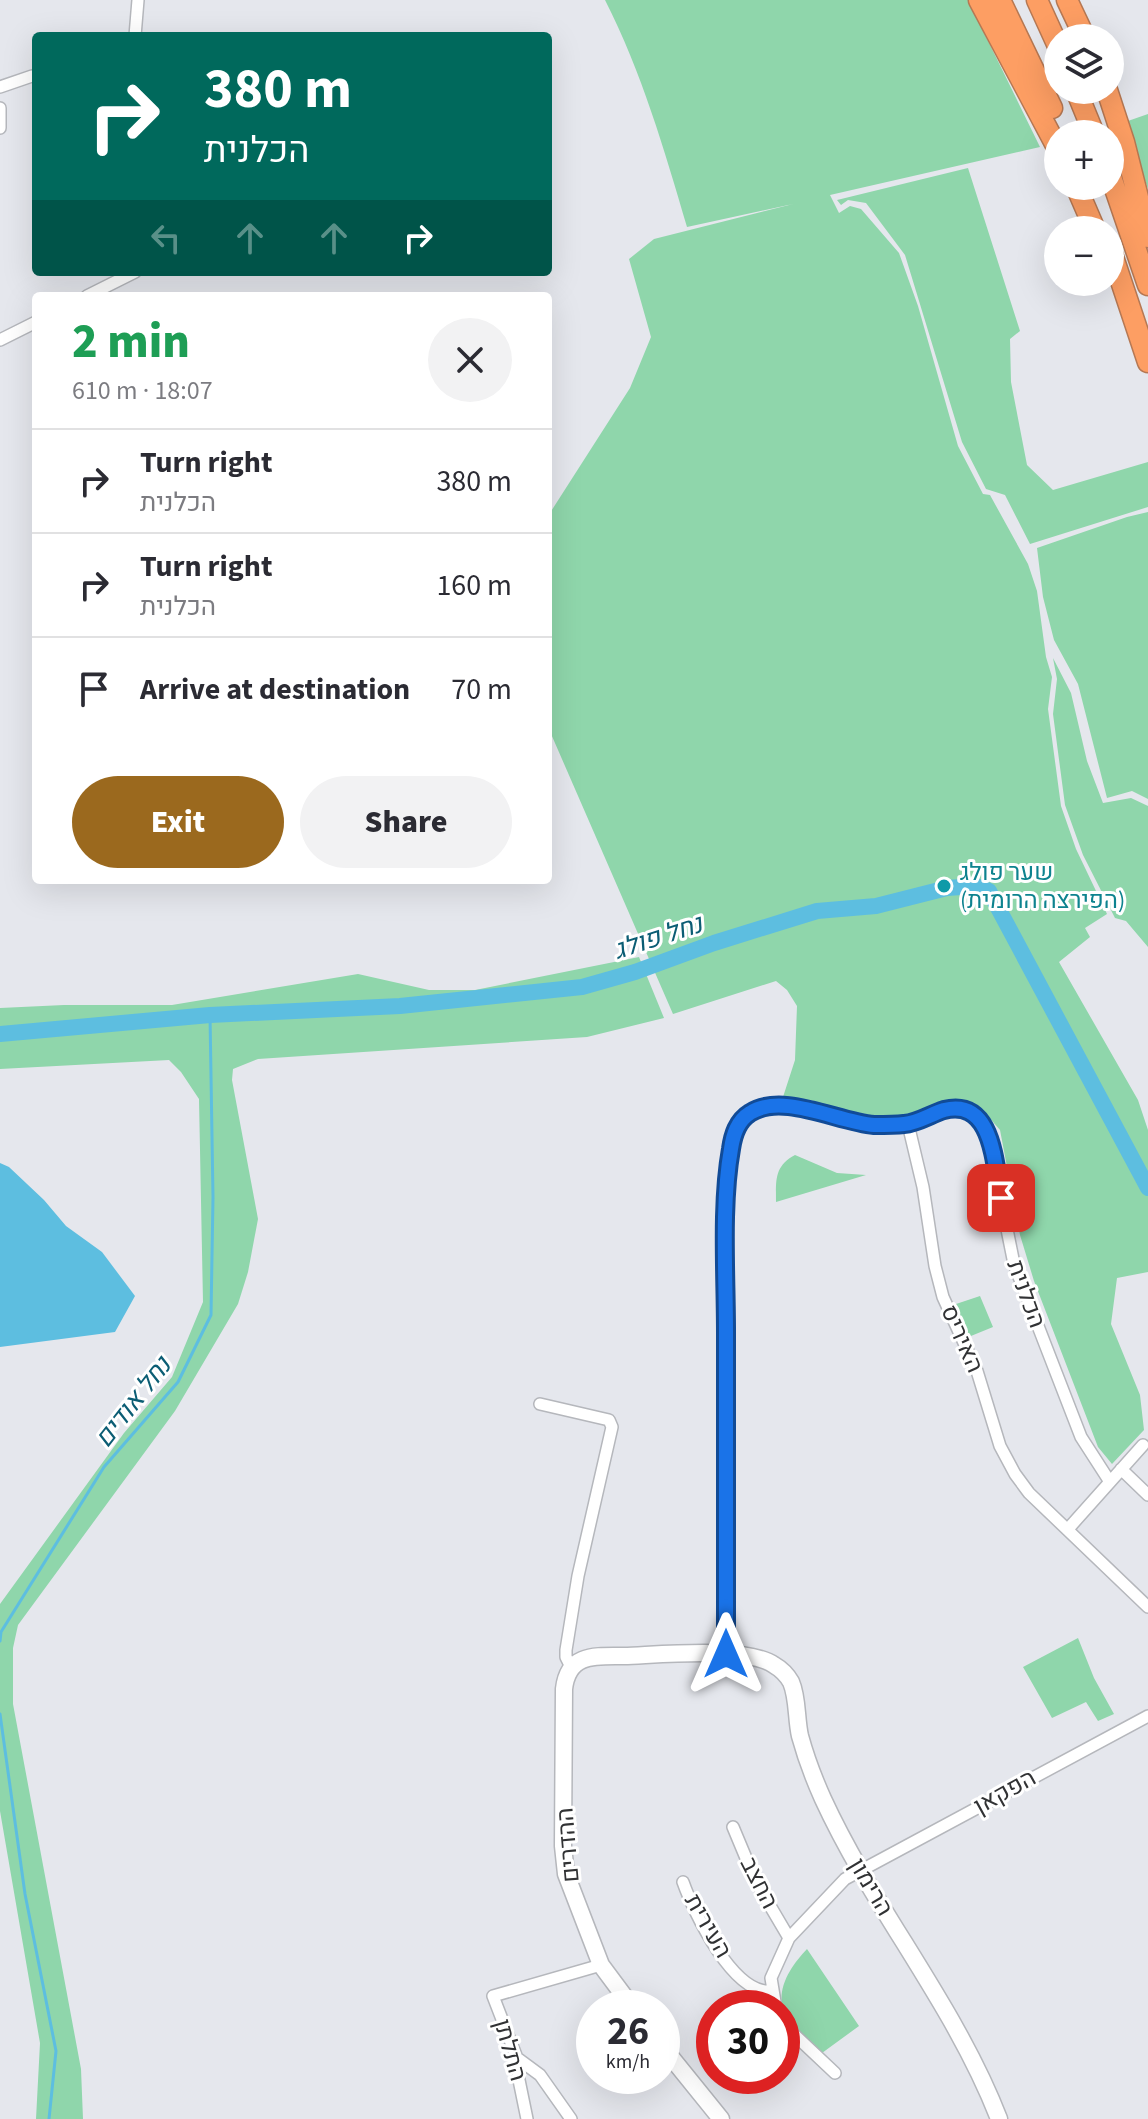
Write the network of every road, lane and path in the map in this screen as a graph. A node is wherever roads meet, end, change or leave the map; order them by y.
1 (138, 0) edge
2 (979, 0) edge
3 (1000, 0) edge
4 (1037, 0) edge
5 (1067, 0) edge
6 (1078, 0) edge
7 (1048, 24) edge
8 (1079, 24) edge
9 (1083, 24) edge
10 (135, 32) edge
11 (32, 76) dead end
12 (0, 87) edge
13 (1112, 104) edge
14 (0, 108) edge
15 (1057, 120) edge
16 (1044, 123) edge
17 (0, 128) edge
18 (1119, 200) edge
19 (1148, 237) edge
20 (127, 276) edge
21 (1148, 285) edge
22 (1124, 291) edge
23 (95, 292) edge
24 (1124, 295) edge
25 (1130, 309) junction
26 (32, 324) edge
27 (0, 340) edge
28 (1148, 362) edge
29 (908, 1124) junction
30 (540, 1404) dead end
31 (1143, 1445) dead end
32 (1121, 1469) junction
33 (1110, 1482) junction
34 (1148, 1495) edge
35 (1068, 1529) junction
36 (1148, 1607) edge
37 (726, 1654) junction
38 (571, 1667) junction
39 (1148, 1716) edge
40 (733, 1827) dead end
41 (861, 1869) junction
42 (683, 1882) dead end
43 (789, 1938) junction
44 (601, 1965) junction
45 (620, 1990) edge
46 (756, 1990) edge
47 (773, 1990) edge
48 (800, 2040) edge
49 (517, 2058) junction
50 (680, 2068) edge
51 (835, 2073) dead end
52 (527, 2119) edge
53 (571, 2119) edge
54 (721, 2119) edge
55 (999, 2119) edge

1 - 10 street
2 - 16 highway
3 - 15 highway
4 - 7 highway
5 - 8 highway
6 - 9 highway
11 - 12 street
13 - 19 highway
14 - 17 street
18 - 21 highway
20 - 23 street
22 - 25 highway
24 - 25 highway
25 - 28 highway
26 - 27 street
29 - 33 street, הכלנית
29 - 35 street, האיריס
29 - 37 street, הכלנית
30 - 38 street
31 - 32 street
32 - 33 street
32 - 34 street
33 - 35 street
35 - 36 street, האיריס
37 - 38 street
37 - 41 street, הרימון
38 - 44 street, ההדרים
39 - 41 street, הפקאן
40 - 43 street, החצב
41 - 43 street, הפקאן
41 - 55 street, הרימון
42 - 46 street, העירית
43 - 47 street, הפקאן
44 - 45 street, ההדרים
44 - 49 street, התלתן
48 - 51 street
49 - 52 street, התלתן
49 - 53 street
50 - 54 street

